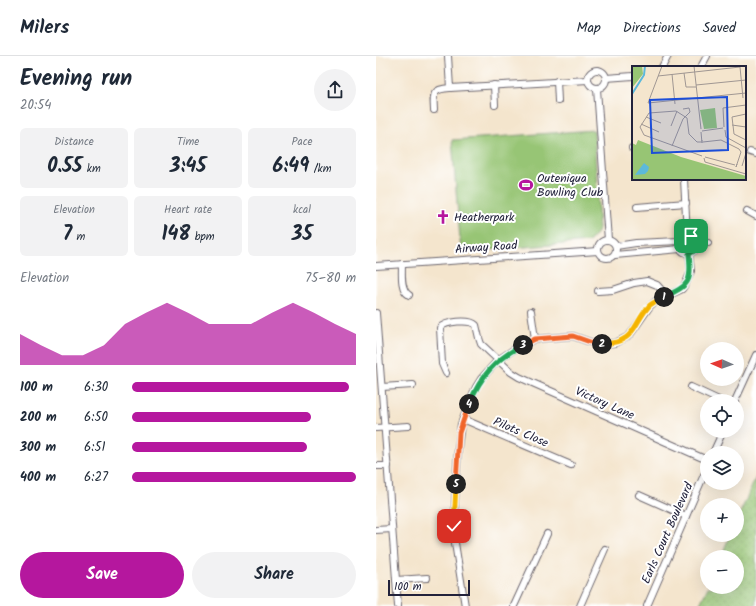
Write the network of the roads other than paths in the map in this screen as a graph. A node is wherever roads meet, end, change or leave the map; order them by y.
1 (448, 56) edge
2 (668, 56) edge
3 (707, 56) edge
4 (663, 66) edge
5 (702, 66) edge
6 (632, 76) edge
7 (606, 78) junction
8 (588, 80) junction
9 (557, 81) junction
10 (494, 85) junction
11 (450, 88) junction
12 (597, 89) junction
13 (558, 101) dead end
14 (495, 105) dead end
15 (434, 110) dead end
16 (684, 180) edge
17 (686, 203) junction
18 (637, 207) dead end
19 (747, 211) dead end
20 (756, 216) edge
21 (687, 235) junction
22 (608, 240) junction
23 (679, 241) junction
24 (708, 243) dead end
25 (697, 244) junction
26 (616, 246) junction
27 (680, 249) junction
28 (598, 251) junction
29 (689, 254) junction
30 (615, 255) junction
31 (402, 264) junction
32 (376, 266) edge
33 (598, 291) dead end
34 (409, 295) dead end
35 (667, 296) junction
36 (531, 311) dead end
37 (376, 313) edge
38 (535, 339) junction
39 (756, 355) edge
40 (498, 360) junction
41 (446, 373) dead end
42 (413, 384) dead end
43 (382, 387) junction
44 (691, 387) dead end
45 (706, 394) edge
46 (738, 394) edge
47 (463, 419) junction
48 (408, 426) dead end
49 (376, 428) edge
50 (385, 428) junction
51 (700, 457) edge
52 (376, 466) edge
53 (388, 466) junction
54 (571, 466) dead end
55 (700, 484) edge
56 (639, 495) dead end
57 (686, 516) junction
58 (392, 528) junction
59 (376, 530) edge
60 (547, 534) dead end
61 (605, 549) dead end
62 (427, 578) dead end
63 (396, 580) junction
64 (398, 606) edge
65 (465, 606) edge
66 (514, 606) edge
67 (580, 606) edge
68 (647, 606) edge

1 - 11 street
2 - 4 street
3 - 5 street
6 - 7 street
7 - 8 street
7 - 12 street
8 - 9 street
8 - 12 street
9 - 10 street
9 - 13 street
10 - 11 street
10 - 14 street
11 - 15 street
12 - 22 street
16 - 17 street
17 - 18 street
17 - 21 street
19 - 20 street
21 - 23 street
21 - 25 street
22 - 26 street
22 - 28 street
23 - 26 street
23 - 27 street
24 - 25 street
25 - 29 street
26 - 30 street
27 - 29 street
27 - 30 street
28 - 30 street
28 - 31 street, Airway Road
29 - 35 street
31 - 32 street, Airway Road
31 - 34 street
33 - 35 street
35 - 38 street
36 - 38 street
37 - 43 street
38 - 40 street
39 - 46 street
40 - 41 street, Victory Lane
40 - 47 street
40 - 51 street, Victory Lane
42 - 43 street
43 - 50 street
44 - 45 street
47 - 54 street, Pilots Close
47 - 65 street
48 - 50 street
49 - 50 street
50 - 53 street
52 - 53 street
53 - 58 street
55 - 57 street, Earls Court Boulevard
56 - 57 street
57 - 68 street, Earls Court Boulevard
58 - 59 street
58 - 63 street
60 - 66 street
61 - 67 street
62 - 63 street
63 - 64 street

